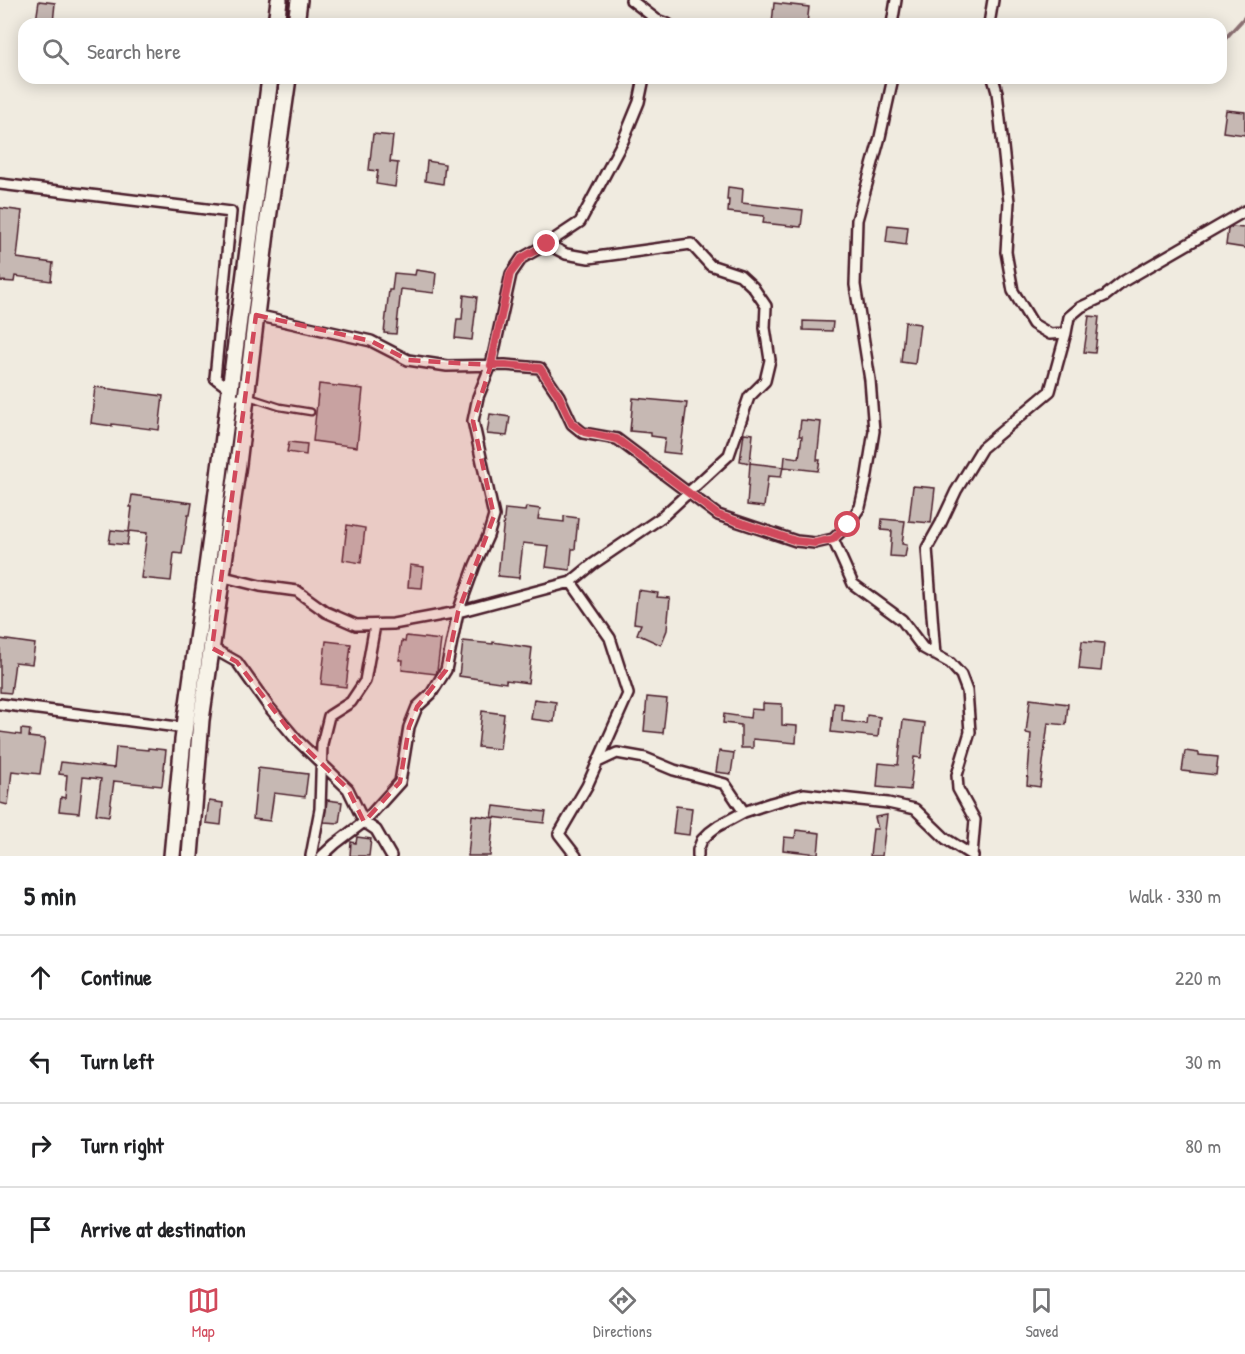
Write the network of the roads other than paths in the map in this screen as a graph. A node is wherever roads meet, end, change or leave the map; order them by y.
1 (279, 0) edge
2 (299, 0) edge
3 (631, 0) edge
4 (896, 0) edge
5 (993, 0) edge
6 (277, 18) edge
7 (297, 18) edge
8 (652, 18) edge
9 (893, 18) edge
10 (990, 18) edge
11 (269, 84) edge
12 (287, 84) edge
13 (643, 84) edge
14 (891, 84) edge
15 (994, 84) edge
16 (0, 184) edge
17 (1245, 211) edge
18 (547, 244) junction
19 (256, 315) junction
20 (1066, 333) junction
21 (491, 365) junction
22 (230, 394) junction
23 (246, 396) junction
24 (310, 412) dead end
25 (690, 493) junction
26 (833, 539) junction
27 (222, 575) junction
28 (206, 579) junction
29 (571, 582) junction
30 (458, 612) junction
31 (375, 625) junction
32 (212, 648) junction
33 (195, 651) junction
34 (935, 655) junction
35 (0, 704) edge
36 (185, 728) junction
37 (598, 762) junction
38 (322, 765) junction
39 (744, 812) junction
40 (364, 822) junction
41 (172, 856) edge
42 (190, 856) edge
43 (311, 856) edge
44 (322, 856) edge
45 (391, 856) edge
46 (576, 856) edge
47 (698, 856) edge
48 (973, 856) edge

1 - 6 main road
2 - 7 main road
3 - 8 street
4 - 9 street
5 - 10 street
11 - 22 main road
12 - 19 main road
13 - 18 street
14 - 26 street
15 - 20 street
16 - 22 street
17 - 20 street
18 - 21 street
18 - 25 street
19 - 21 street
19 - 23 main road
20 - 34 street
21 - 25 street
21 - 30 street
22 - 23 lane
22 - 28 main road
23 - 24 lane
23 - 27 main road
25 - 26 street
25 - 29 street
26 - 34 street
27 - 28 street
27 - 31 street
27 - 32 main road
28 - 33 main road
29 - 30 street
29 - 37 street
30 - 31 street
30 - 40 street
31 - 38 street
32 - 33 street
32 - 38 street
32 - 42 main road
33 - 36 main road
34 - 48 street
35 - 36 street
36 - 41 main road
37 - 39 street
37 - 46 street
38 - 40 street
38 - 43 street
39 - 47 street
39 - 48 street
40 - 44 street
40 - 45 street

